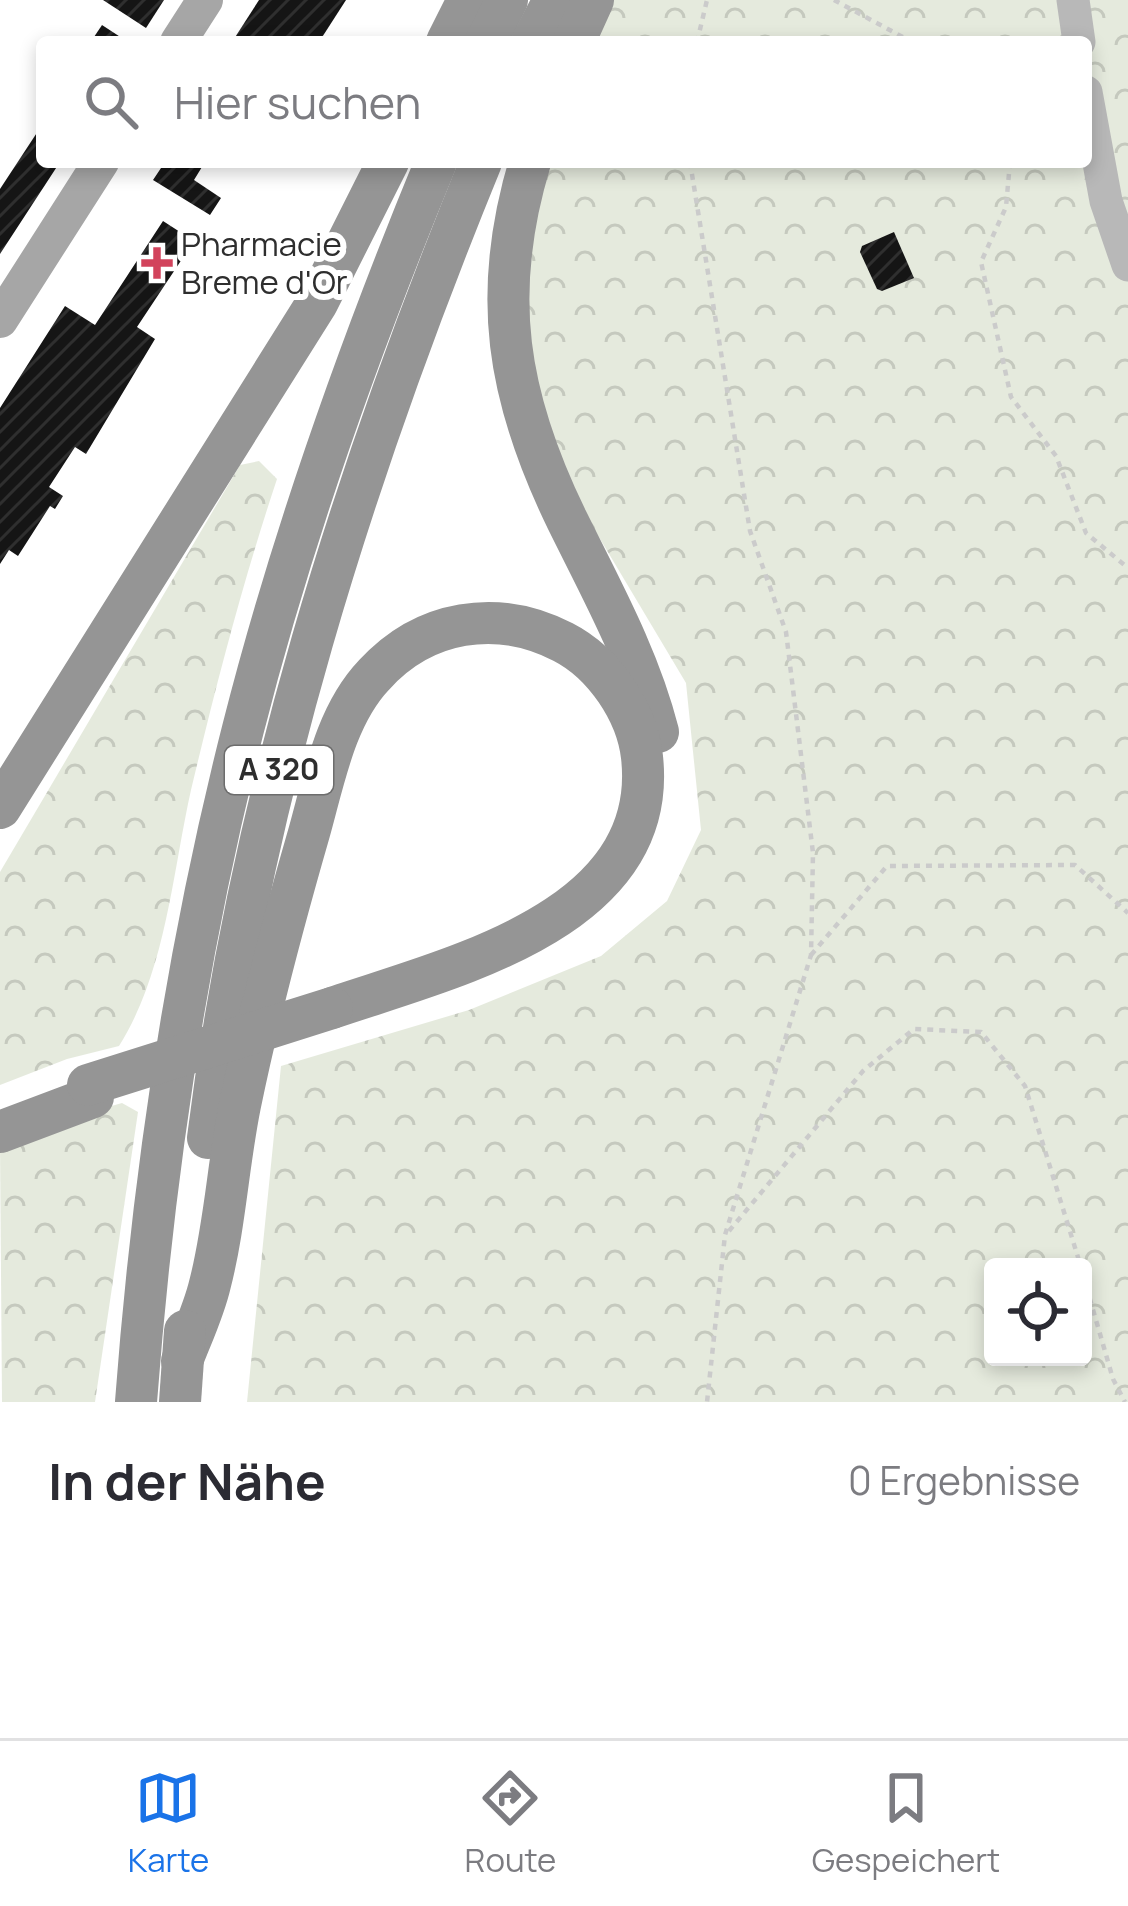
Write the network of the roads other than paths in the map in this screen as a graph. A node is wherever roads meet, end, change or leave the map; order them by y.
1 (205, 0) edge
2 (468, 0) edge
3 (507, 0) edge
4 (554, 0) edge
5 (593, 0) edge
6 (1073, 0) edge
7 (182, 36) edge
8 (450, 36) edge
9 (489, 36) edge
10 (535, 36) edge
11 (577, 36) edge
12 (1078, 36) edge
13 (1092, 125) edge
14 (97, 168) edge
15 (385, 168) edge
16 (434, 168) edge
17 (479, 168) edge
18 (528, 168) edge
19 (1128, 265) edge
20 (0, 320) edge
21 (0, 808) edge
22 (333, 1014) junction
23 (91, 1091) junction
24 (0, 1118) edge
25 (0, 1132) edge
26 (181, 1381) edge
27 (136, 1402) edge

1 - 7 main road
2 - 8 highway
3 - 9 highway
4 - 10 highway
5 - 11 highway
6 - 12 main road
13 - 19 main road
14 - 20 main road
15 - 21 highway
16 - 27 highway, A 320
17 - 26 highway, A 320
18 - 22 highway
22 - 23 highway
22 - 26 highway
23 - 24 highway
23 - 25 highway

